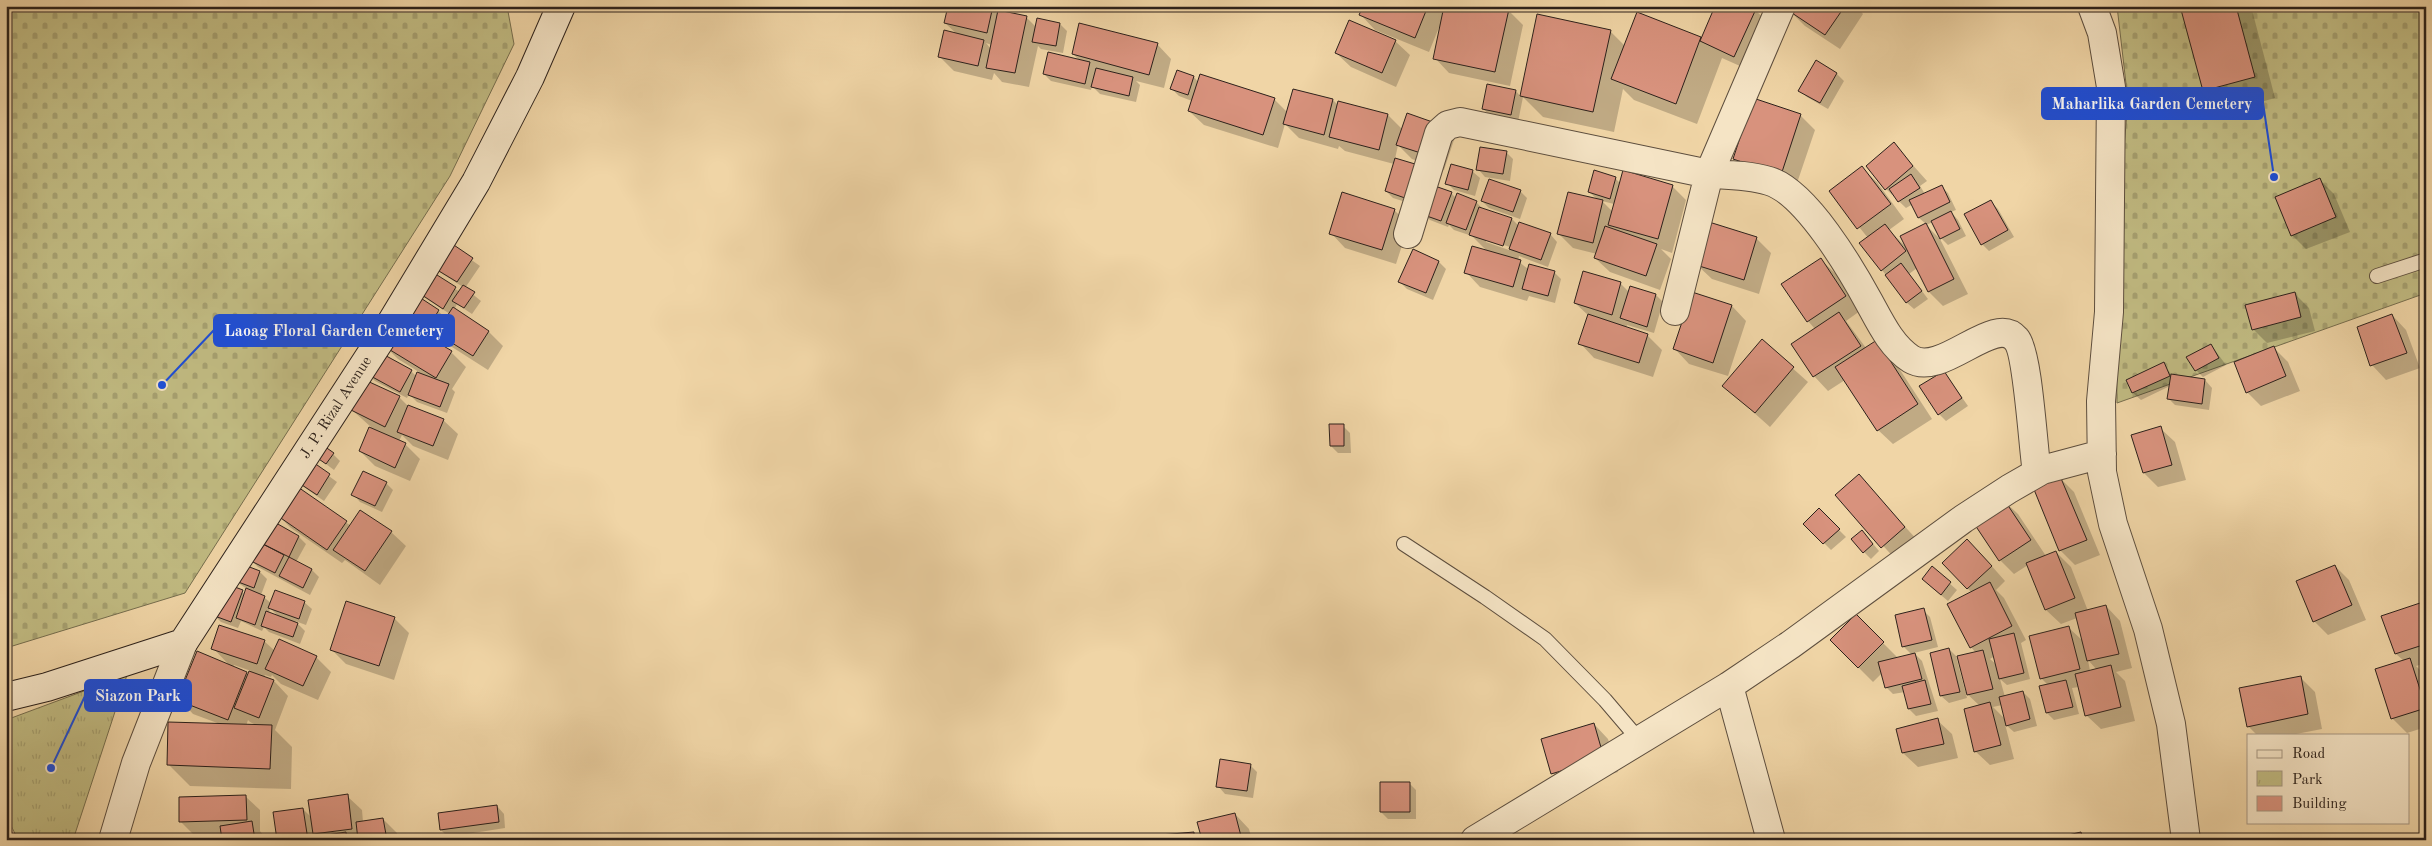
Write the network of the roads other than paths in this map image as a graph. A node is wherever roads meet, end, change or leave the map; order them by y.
1 (1782, 6) edge
2 (2092, 6) edge
3 (560, 7) edge
4 (1709, 174) junction
5 (1408, 234) dead end
6 (2426, 260) edge
7 (2377, 276) dead end
8 (1675, 311) dead end
9 (2102, 454) junction
10 (2037, 473) junction
11 (1404, 544) dead end
12 (183, 643) junction
13 (1729, 686) junction
14 (6, 697) edge
15 (1640, 740) junction
16 (113, 840) edge
17 (1475, 840) edge
18 (1771, 840) edge
19 (2186, 840) edge

1 - 4 street
2 - 9 street
3 - 12 street, J. P. Rizal Avenue
4 - 5 street
4 - 8 street
4 - 10 street
6 - 7 lane
9 - 10 street
9 - 19 street
10 - 13 street
11 - 15 lane
12 - 14 street
12 - 16 street, J. P. Rizal Avenue
13 - 15 street
13 - 18 street
15 - 17 street

